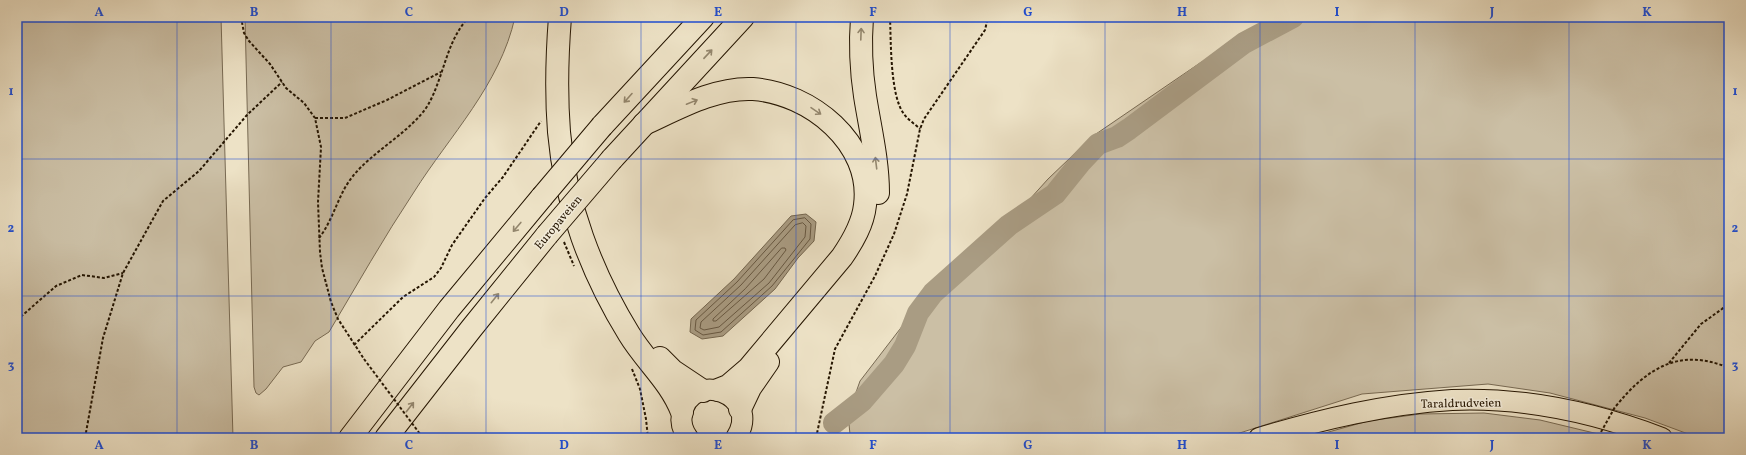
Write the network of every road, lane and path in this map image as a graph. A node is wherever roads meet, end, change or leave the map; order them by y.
1 (241, 17) edge
2 (469, 17) edge
3 (560, 17) edge
4 (565, 17) edge
5 (703, 17) edge
6 (743, 17) edge
7 (862, 17) edge
8 (890, 17) edge
9 (988, 17) edge
10 (442, 72) junction
11 (282, 82) junction
12 (544, 116) dead end
13 (315, 118) junction
14 (644, 124) junction
15 (920, 129) junction
16 (319, 238) junction
17 (123, 273) junction
18 (1729, 302) edge
19 (17, 320) edge
20 (354, 345) junction
21 (1669, 363) junction
22 (1729, 368) edge
23 (710, 390) junction
24 (643, 408) dead end
25 (682, 412) junction
26 (742, 427) edge
27 (1601, 432) dead end
28 (85, 438) edge
29 (350, 438) edge
30 (386, 438) edge
31 (423, 438) edge
32 (648, 438) edge
33 (688, 438) edge
34 (816, 438) edge
35 (1259, 438) edge
36 (1662, 438) edge

1 - 11 path
2 - 10 path
3 - 25 highway
4 - 23 highway
5 -> 29 highway, bridge
14 -> 6 highway, Europaveien
26 -> 7 highway
8 - 15 path
9 - 15 path
10 - 13 path
10 - 16 path
11 - 13 path
11 - 17 path
12 - 20 path
13 - 16 path
14 -> 23 highway
30 -> 14 highway, Europaveien, bridge
15 - 34 path
16 - 20 path
17 - 19 path
17 - 28 path
18 - 21 path
20 - 31 path, bridge
21 - 22 path
21 - 27 path, bridge
23 - 25 main road
23 - 26 main road
24 - 32 path
25 - 33 main road
35 - 36 main road, Taraldrudveien

